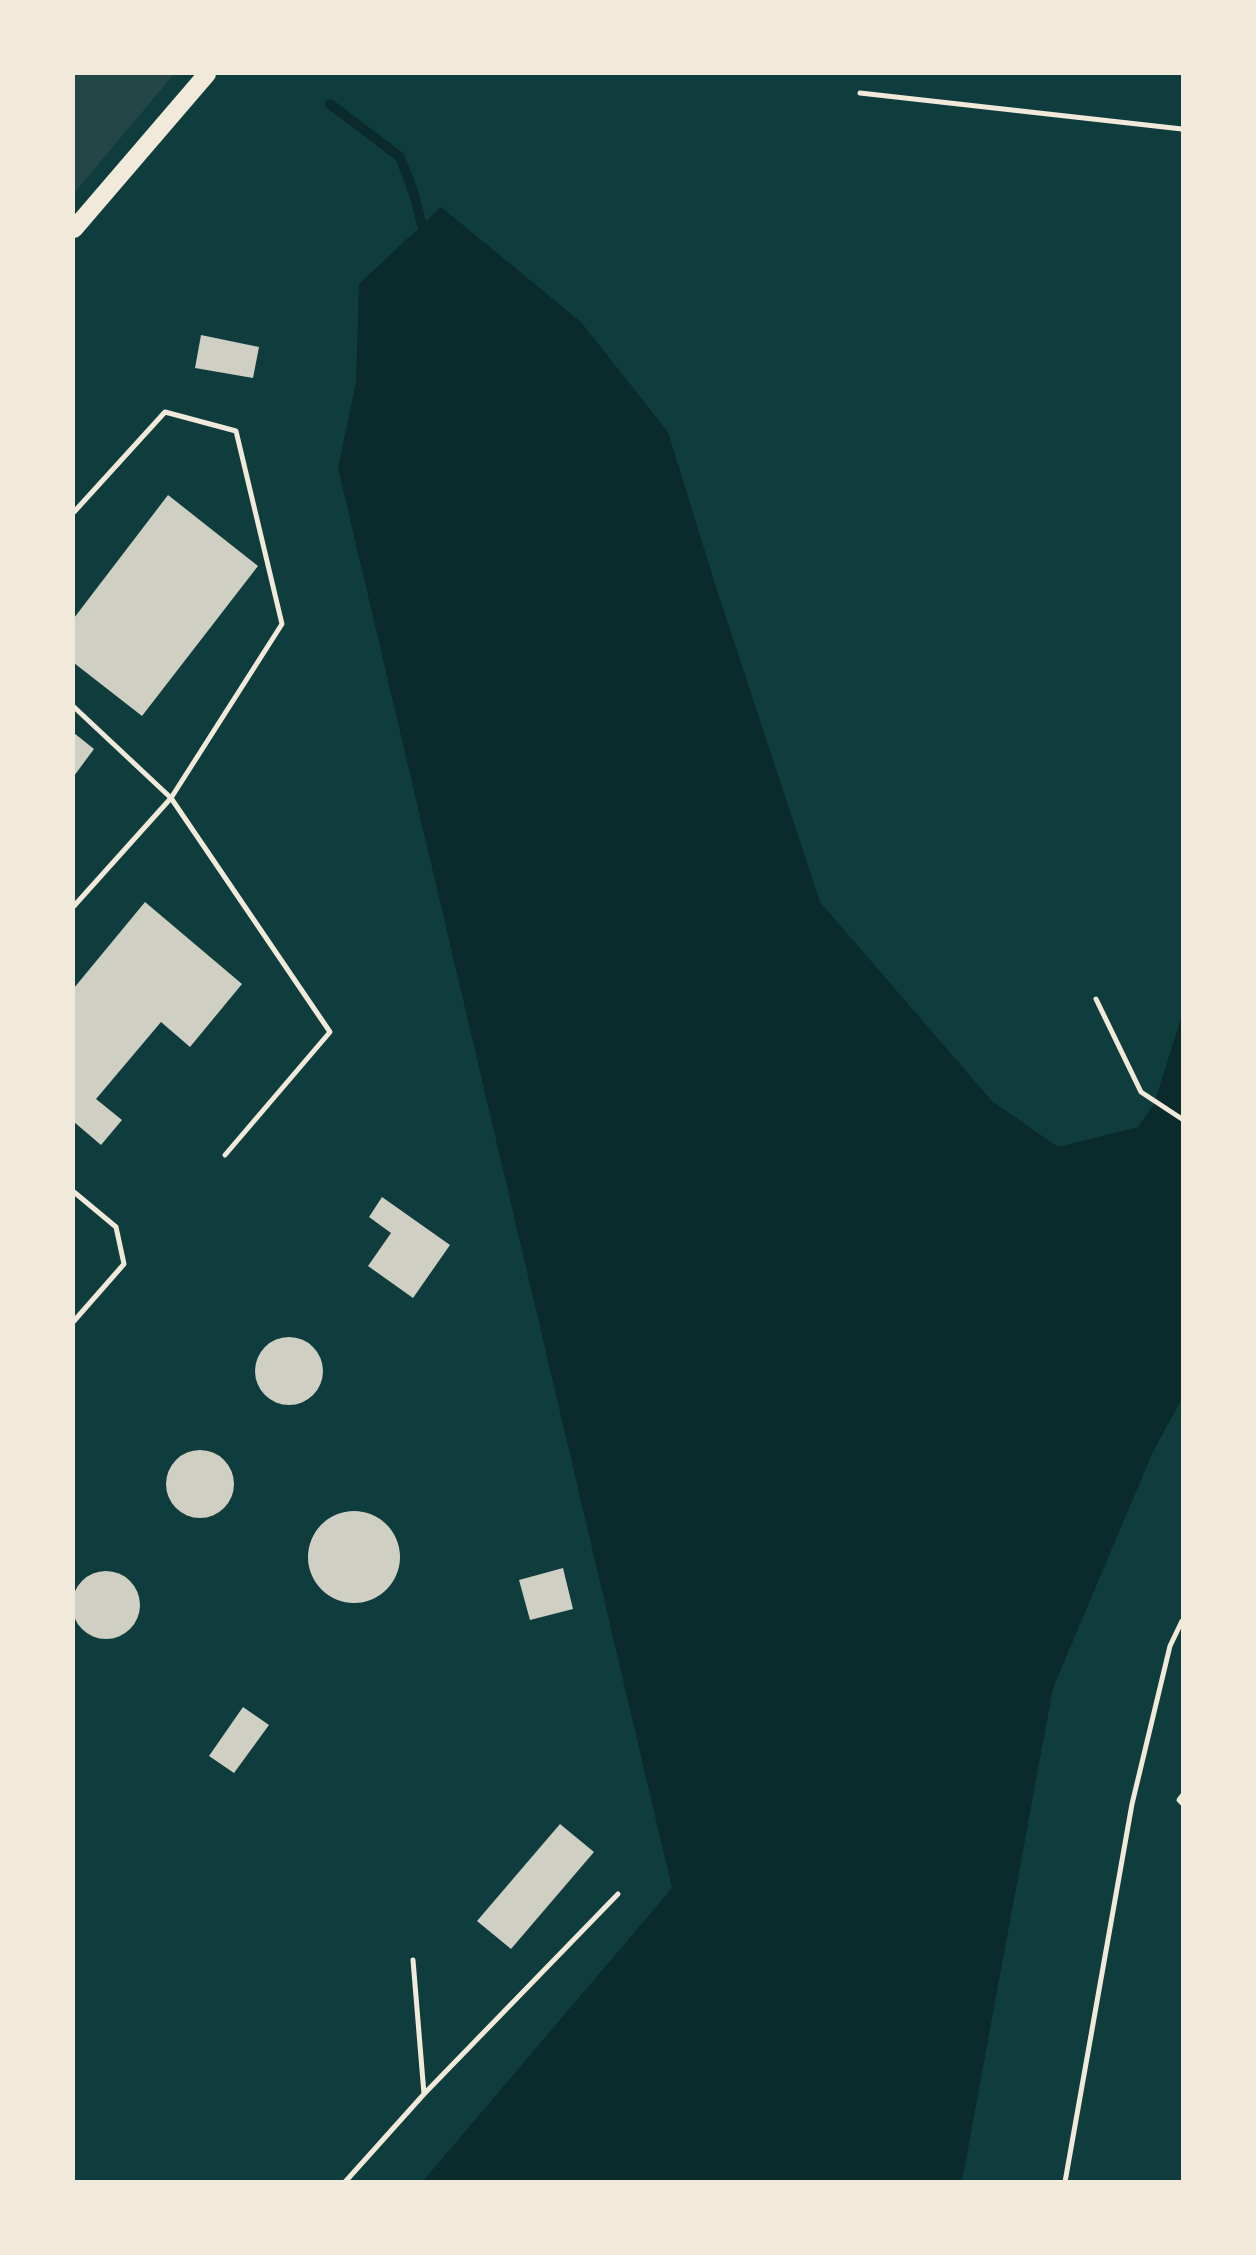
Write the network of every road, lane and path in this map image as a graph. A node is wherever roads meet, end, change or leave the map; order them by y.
1 (204, 77) edge
2 (860, 93) dead end
3 (1182, 130) edge
4 (74, 229) edge
5 (74, 512) edge
6 (74, 707) edge
7 (171, 797) junction
8 (74, 906) edge
9 (1096, 999) dead end
10 (1182, 1119) edge
11 (225, 1155) dead end
12 (74, 1192) edge
13 (74, 1321) edge
14 (1182, 1621) edge
15 (1182, 1796) edge
16 (1182, 1803) edge
17 (618, 1894) dead end
18 (413, 1960) dead end
19 (424, 2094) junction
20 (345, 2182) edge
21 (1065, 2182) edge

1 - 4 main road
2 - 3 lane
5 - 7 lane
6 - 7 lane
7 - 8 lane
7 - 11 lane
9 - 10 lane
12 - 13 lane
14 - 21 lane
15 - 16 lane
17 - 19 lane
18 - 19 lane
19 - 20 lane

